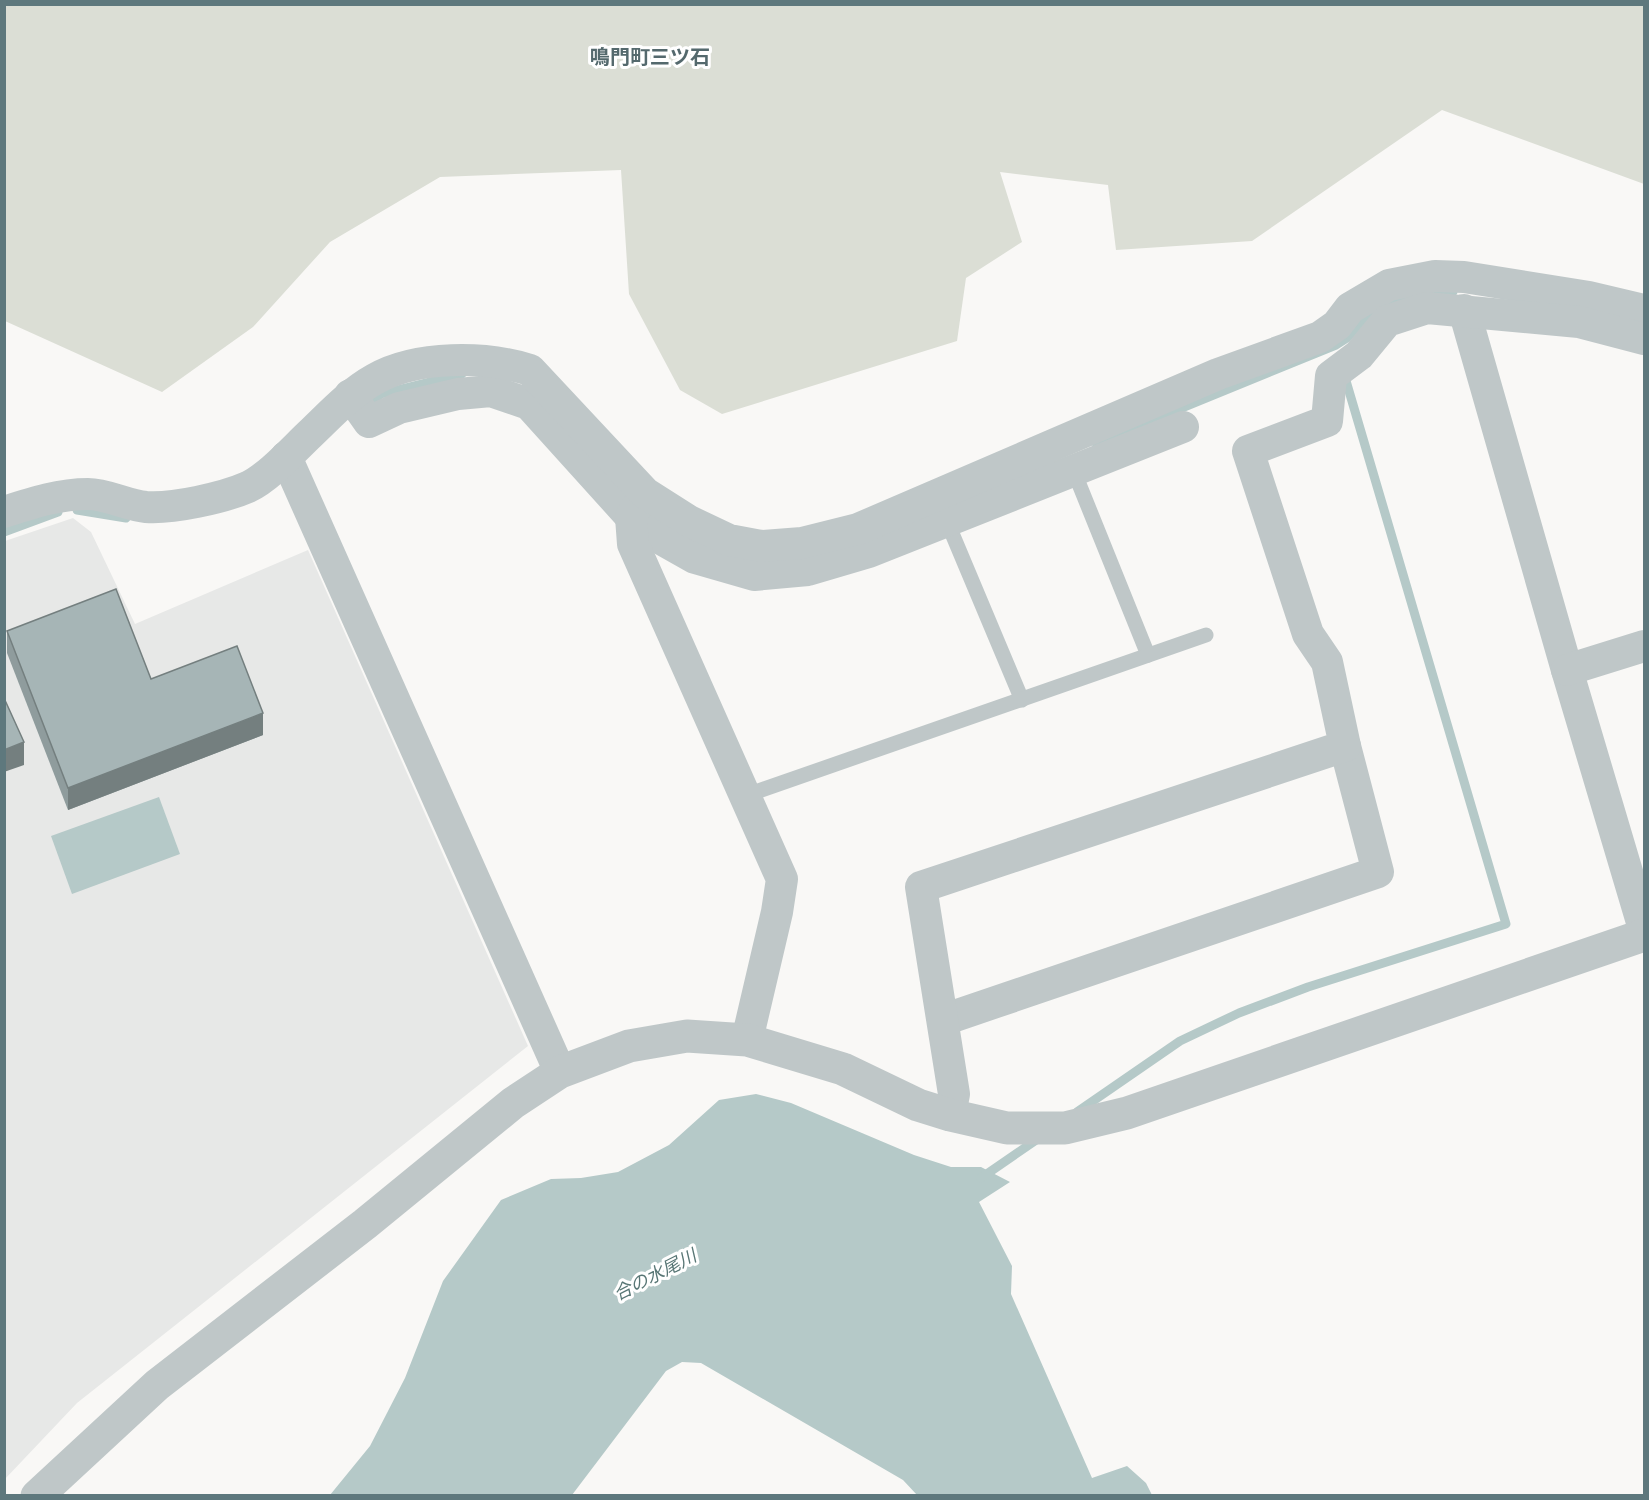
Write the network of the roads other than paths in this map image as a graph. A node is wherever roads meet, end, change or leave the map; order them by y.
1 (1464, 310) junction
2 (1644, 310) edge
3 (1644, 339) edge
4 (1183, 427) dead end
5 (286, 457) junction
6 (1072, 469) junction
7 (638, 505) junction
8 (4, 512) edge
9 (946, 519) junction
10 (1206, 635) dead end
11 (1644, 646) edge
12 (1148, 655) junction
13 (1567, 670) junction
14 (1022, 700) junction
15 (1345, 746) junction
16 (744, 796) junction
17 (1644, 929) edge
18 (1644, 935) edge
19 (943, 1020) junction
20 (747, 1040) junction
21 (560, 1072) junction
22 (950, 1115) junction
23 (37, 1496) edge

1 - 3 street
1 - 13 street
1 - 15 street
2 - 7 street
4 - 6 street
5 - 7 street
5 - 8 street
5 - 21 street
6 - 9 street
6 - 12 lane
7 - 9 street
7 - 16 street
9 - 14 lane
10 - 12 lane
11 - 13 street
12 - 14 lane
13 - 17 street
14 - 16 lane
15 - 19 street
15 - 19 street
16 - 20 street
18 - 22 street
19 - 22 street
20 - 21 street
20 - 22 street
21 - 23 street

